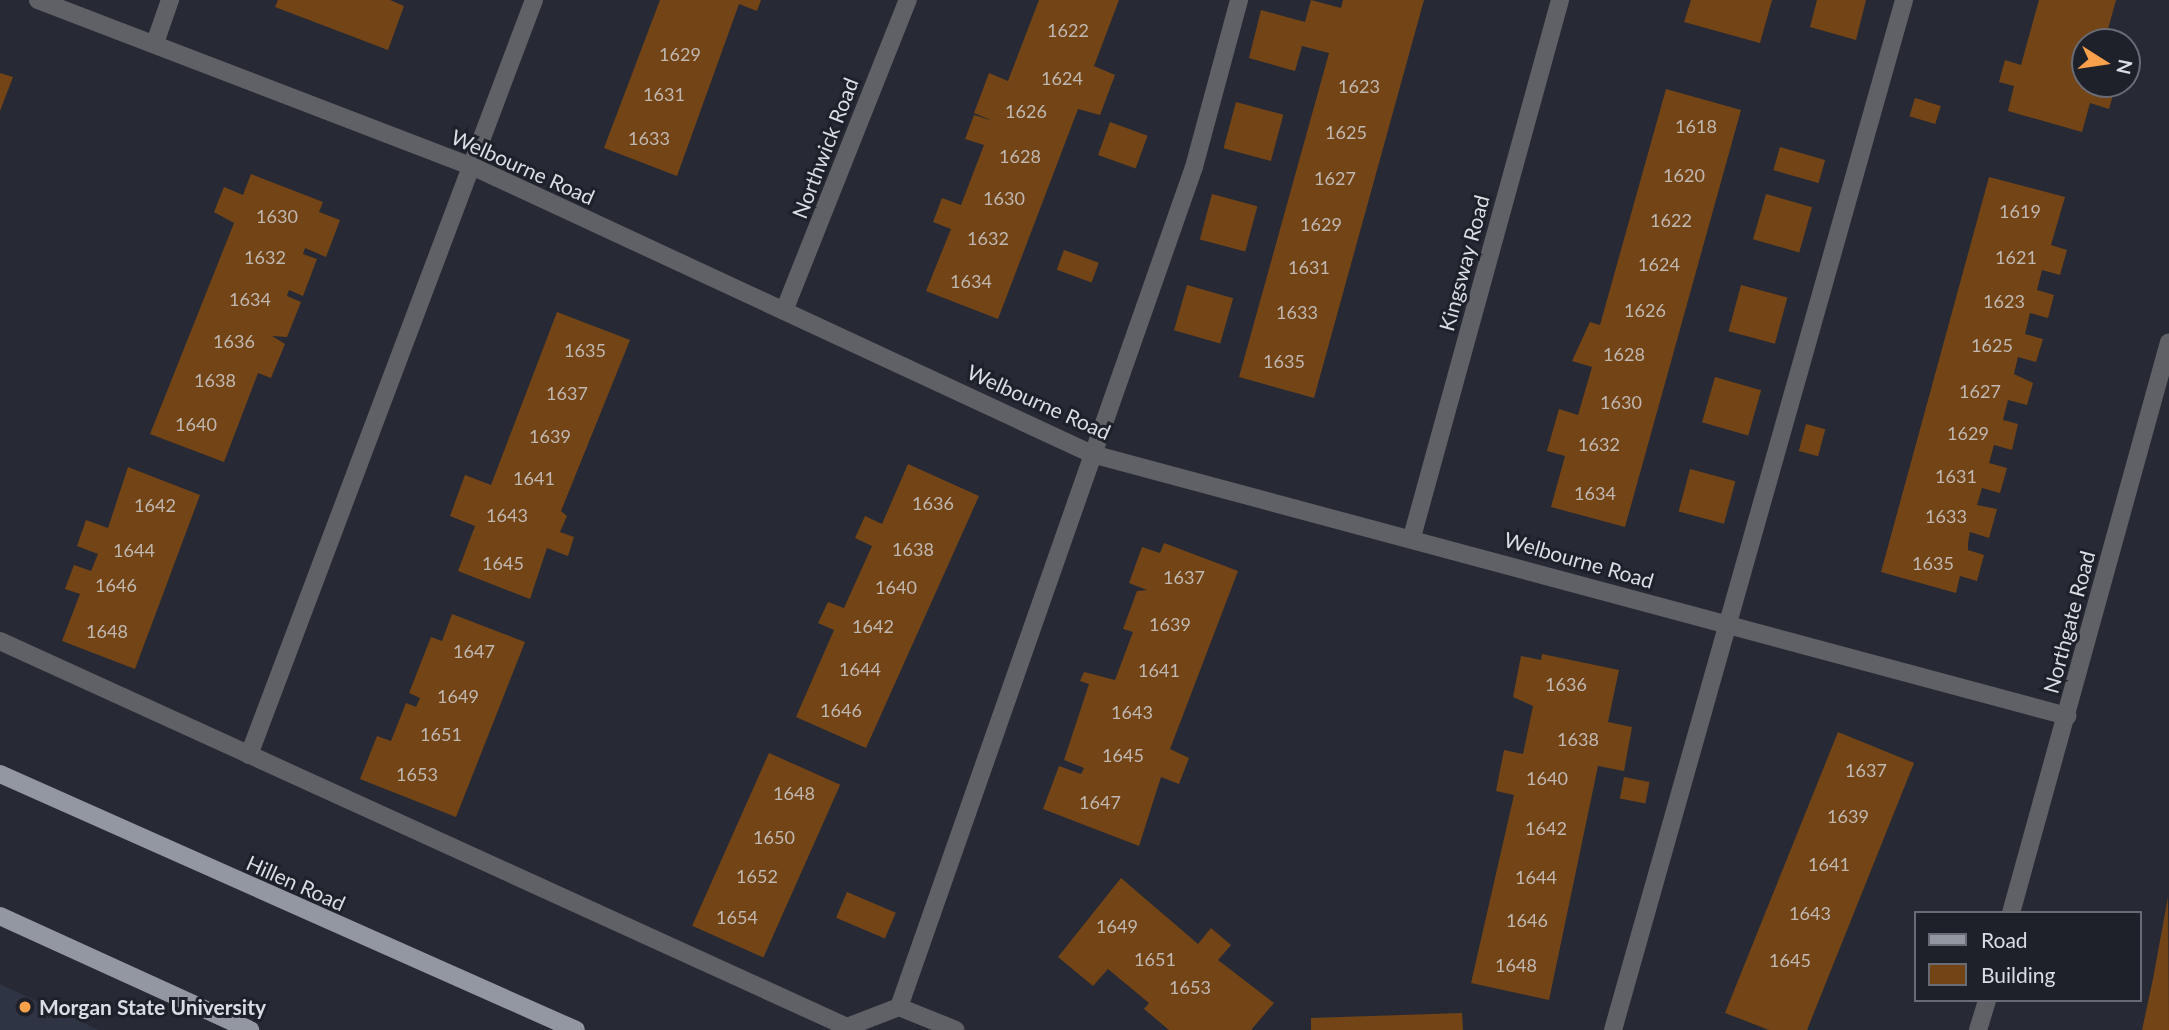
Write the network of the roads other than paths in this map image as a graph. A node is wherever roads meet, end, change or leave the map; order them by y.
1 (38, 0) edge
2 (170, 0) edge
3 (534, 0) edge
4 (908, 0) edge
5 (1239, 0) edge
6 (1560, 0) edge
7 (1905, 0) edge
8 (155, 43) junction
9 (474, 167) junction
10 (784, 311) junction
11 (2169, 342) edge
12 (1092, 454) junction
13 (1412, 537) junction
14 (1730, 627) junction
15 (0, 641) edge
16 (2067, 716) junction
17 (249, 755) junction
18 (0, 774) edge
19 (2012, 911) edge
20 (0, 916) edge
21 (1985, 1002) edge
22 (899, 1007) junction
23 (250, 1030) edge
24 (576, 1030) edge
25 (956, 1030) edge
26 (1613, 1030) edge
27 (1978, 1030) edge

1 - 8 street, Welbourne Road
2 - 8 street
3 - 9 street
4 - 10 street, Northwick Road
5 - 12 street
6 - 13 street, Kingsway Road
7 - 14 street
8 - 9 street, Welbourne Road
9 - 10 street, Welbourne Road
9 - 17 street
10 - 12 street, Welbourne Road
11 - 16 street, Northgate Road
12 - 13 street, Welbourne Road
12 - 22 street
13 - 14 street, Welbourne Road
14 - 16 street, Welbourne Road
14 - 26 street
15 - 17 street
16 - 19 street, Northgate Road
17 - 22 street
18 - 24 main road, Hillen Road
20 - 23 main road
21 - 27 street
22 - 25 street

